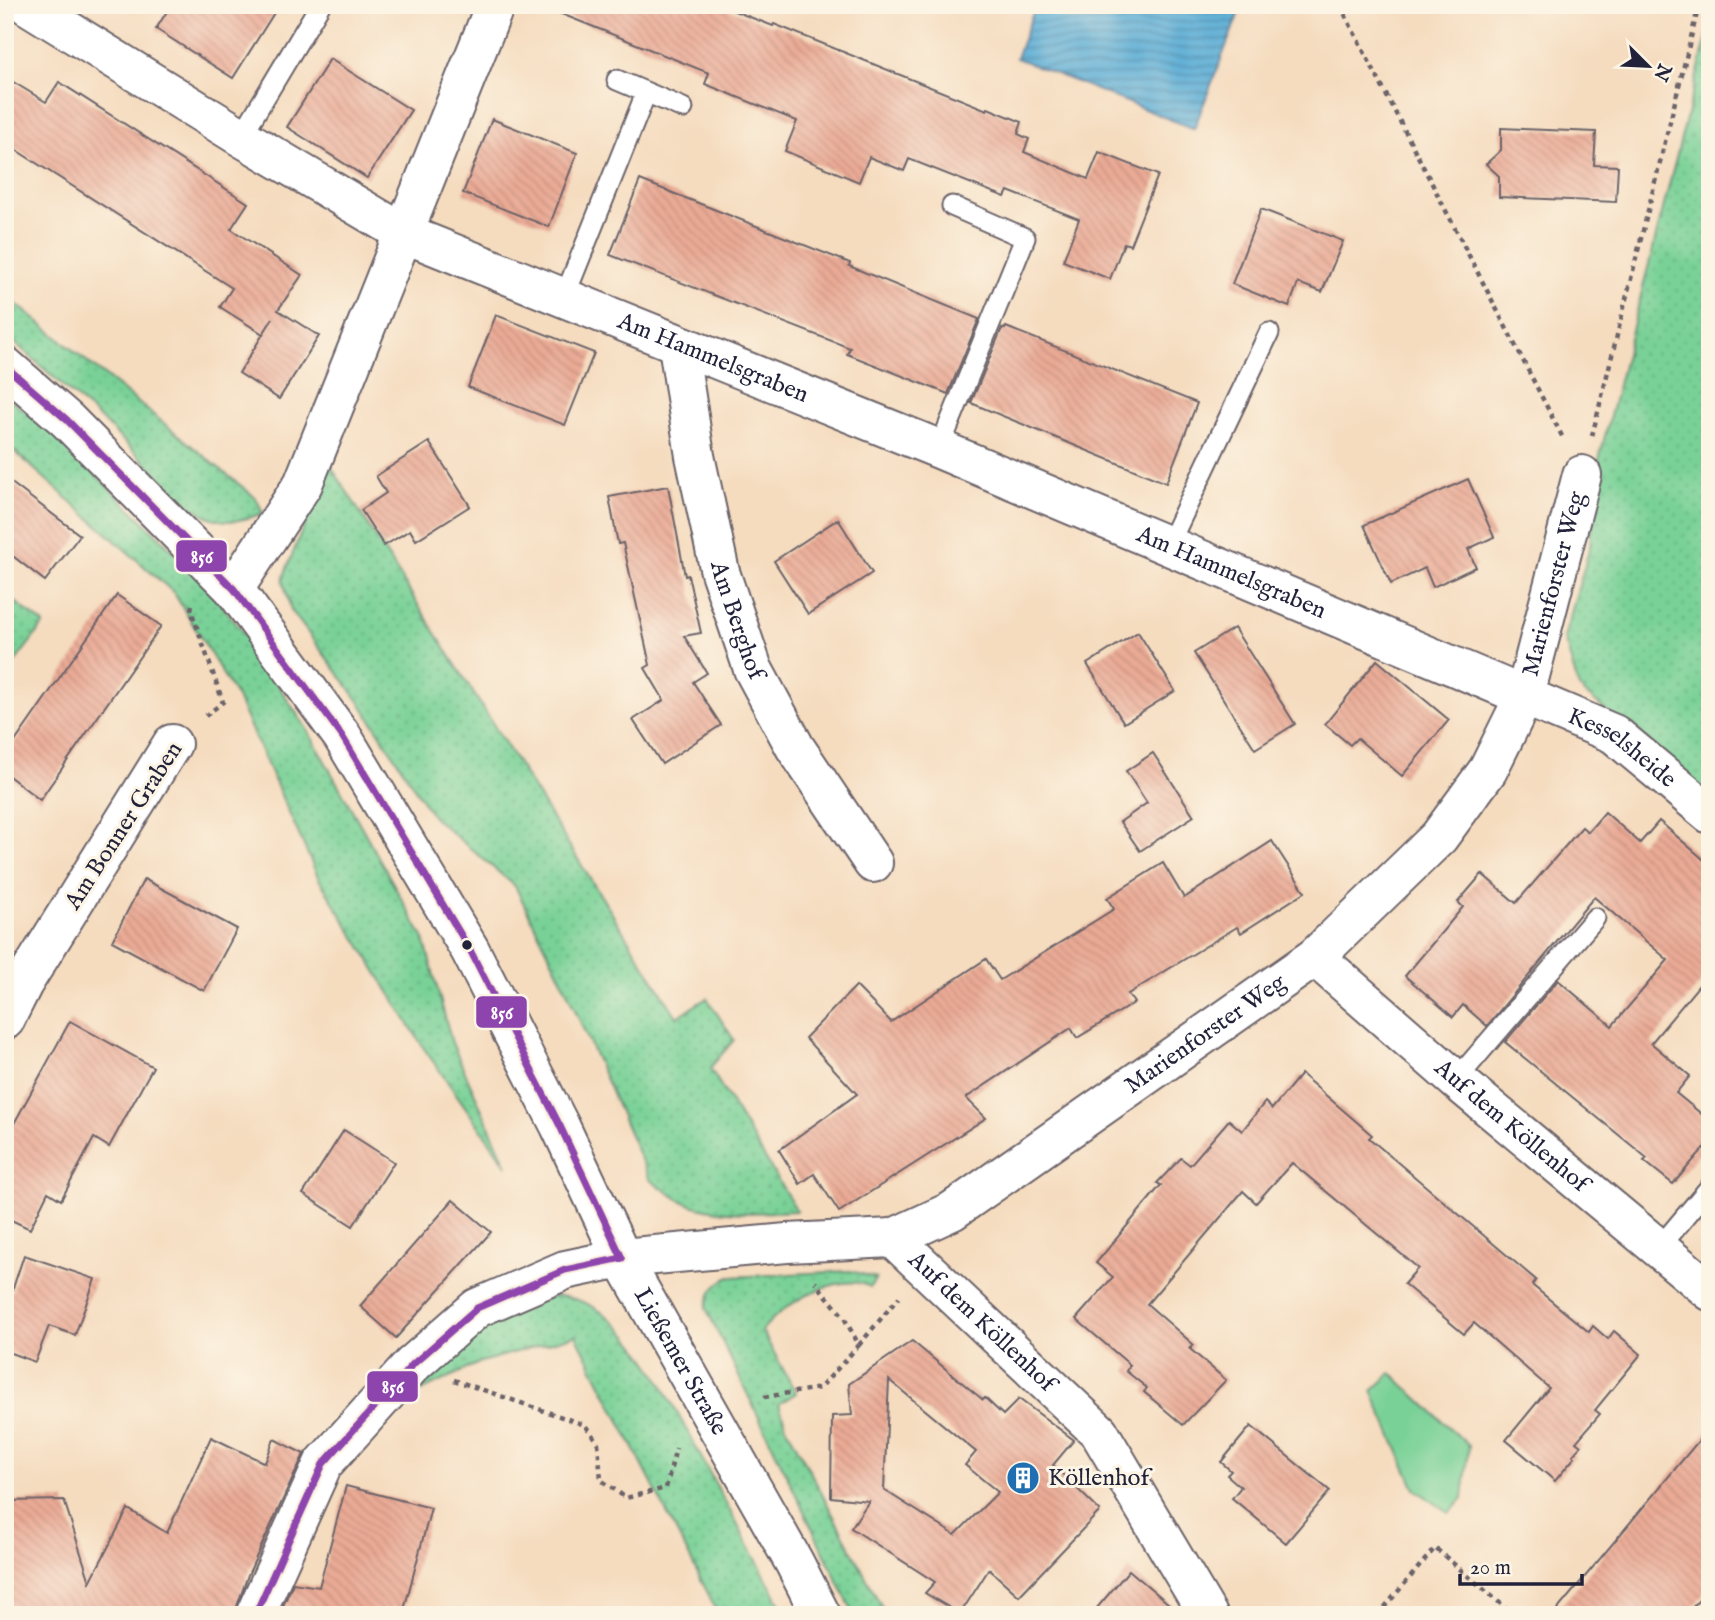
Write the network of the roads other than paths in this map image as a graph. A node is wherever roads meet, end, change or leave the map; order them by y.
1 (27, 5) edge
2 (320, 5) edge
3 (495, 5) edge
4 (617, 80) dead end
5 (646, 93) junction
6 (683, 108) dead end
7 (241, 137) junction
8 (952, 206) dead end
9 (403, 233) junction
10 (564, 298) junction
11 (1269, 333) dead end
12 (678, 345) junction
13 (5, 366) edge
14 (939, 449) junction
15 (1582, 475) road end
16 (1168, 546) junction
17 (234, 589) junction
18 (1525, 695) junction
19 (172, 744) road end
20 (1710, 814) edge
21 (873, 863) dead end
22 (1595, 918) dead end
23 (1315, 957) junction
24 (5, 1020) edge
25 (1456, 1080) junction
26 (1710, 1187) edge
27 (893, 1237) junction
28 (1658, 1249) junction
29 (622, 1258) junction
30 (1710, 1291) edge
31 (256, 1615) edge
32 (821, 1615) edge
33 (1208, 1615) edge

1 - 7 street, Am Hammelsgraben
2 - 7 lane
3 - 9 street
4 - 5 lane
5 - 6 lane
5 - 10 lane
7 - 9 street, Am Hammelsgraben
8 - 14 lane
9 - 10 street, Am Hammelsgraben
9 - 17 street
10 - 12 street, Am Hammelsgraben
11 - 16 lane
12 - 14 street, Am Hammelsgraben
12 - 21 street, Am Berghof
13 - 17 street, Ließemer Straße
14 - 16 street, Am Hammelsgraben
15 - 18 street, Marienforster Weg
16 - 18 street, Am Hammelsgraben
17 - 29 street, Ließemer Straße
18 - 20 street, Kesselsheide
18 - 23 street, Marienforster Weg
19 - 24 street, Am Bonner Graben
22 - 25 lane
23 - 25 street, Auf dem Köllenhof
23 - 27 street, Marienforster Weg
25 - 28 street, Auf dem Köllenhof
26 - 28 lane
27 - 29 street, Marienforster Weg
27 - 33 street, Auf dem Köllenhof
28 - 30 street, Auf dem Köllenhof
29 - 31 street, Marienforster Weg
29 - 32 street, Ließemer Straße

